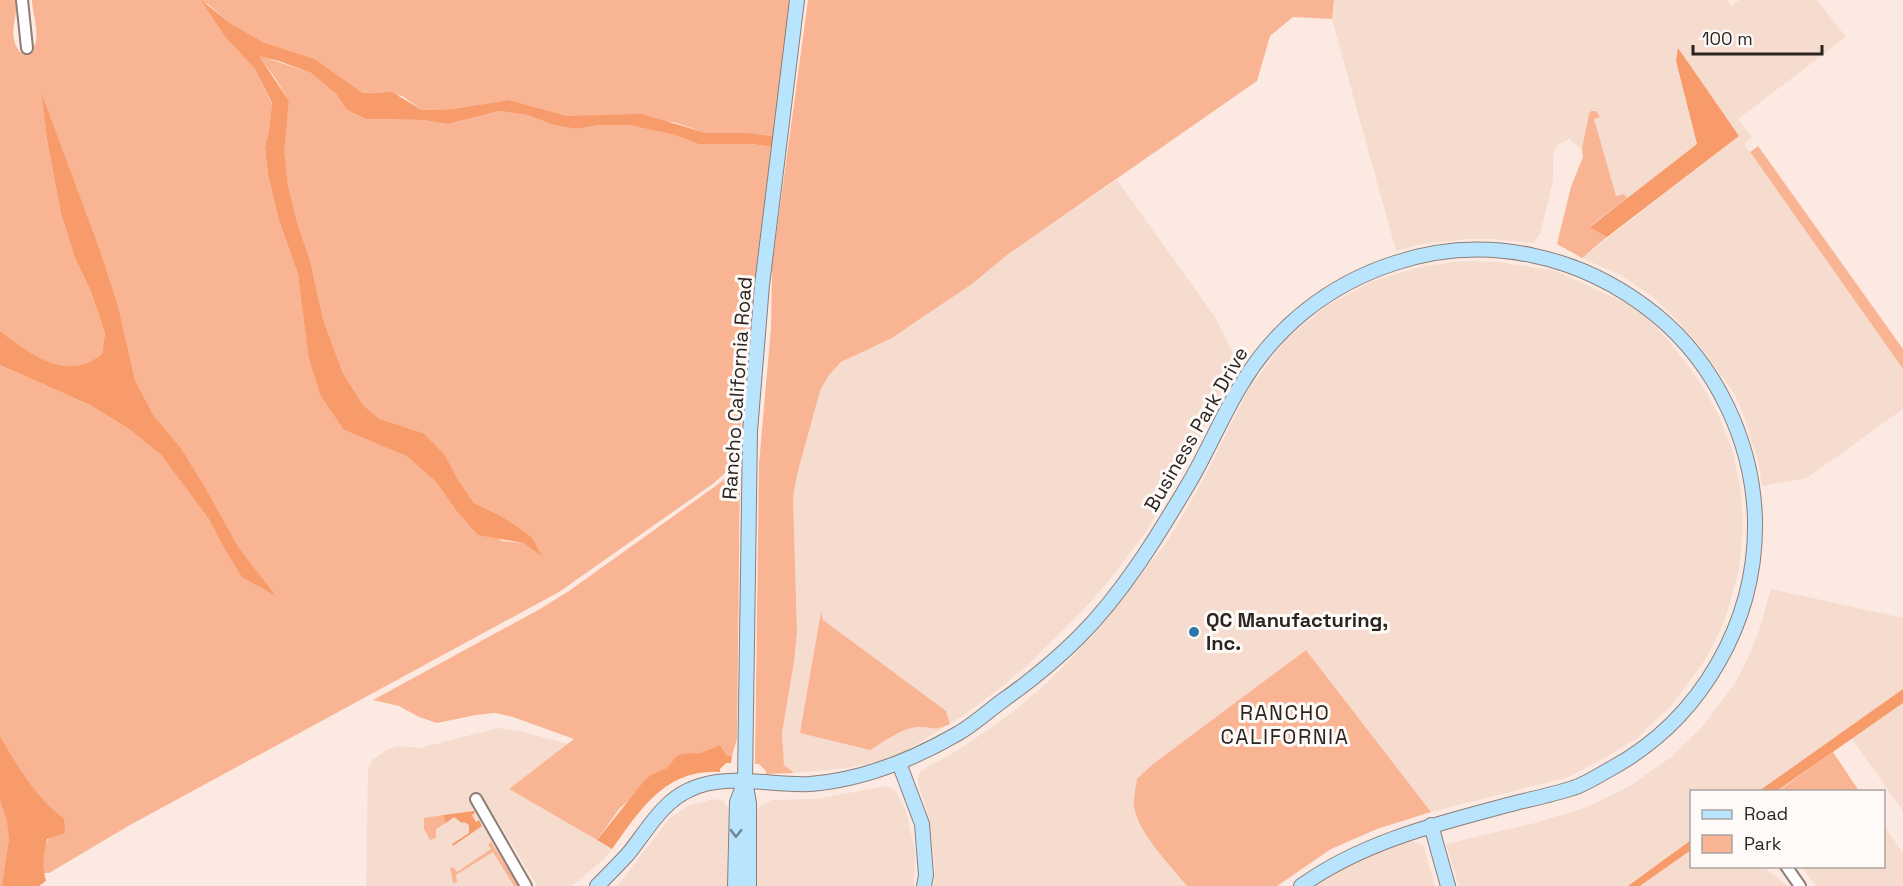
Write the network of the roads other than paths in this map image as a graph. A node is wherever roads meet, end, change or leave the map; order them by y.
1 (22, 0) edge
2 (797, 0) edge
3 (27, 48) dead end
4 (898, 763) junction
5 (745, 781) junction
6 (476, 799) dead end
7 (1431, 825) junction
8 (1787, 868) edge
9 (526, 886) edge
10 (597, 886) edge
11 (735, 886) edge
12 (748, 886) edge
13 (924, 886) edge
14 (1301, 886) edge
15 (1448, 886) edge
16 (1800, 886) edge

1 - 3 street
2 - 5 street, Rancho California Road
4 - 5 street, Business Park Drive
4 - 7 street, Business Park Drive
4 - 13 street
5 - 10 street, Business Park Drive
5 -> 11 street, Rancho California Road
5 - 12 street, Rancho California Road
6 - 9 street
7 - 14 street, Business Park Drive
7 - 15 street
8 - 16 street

